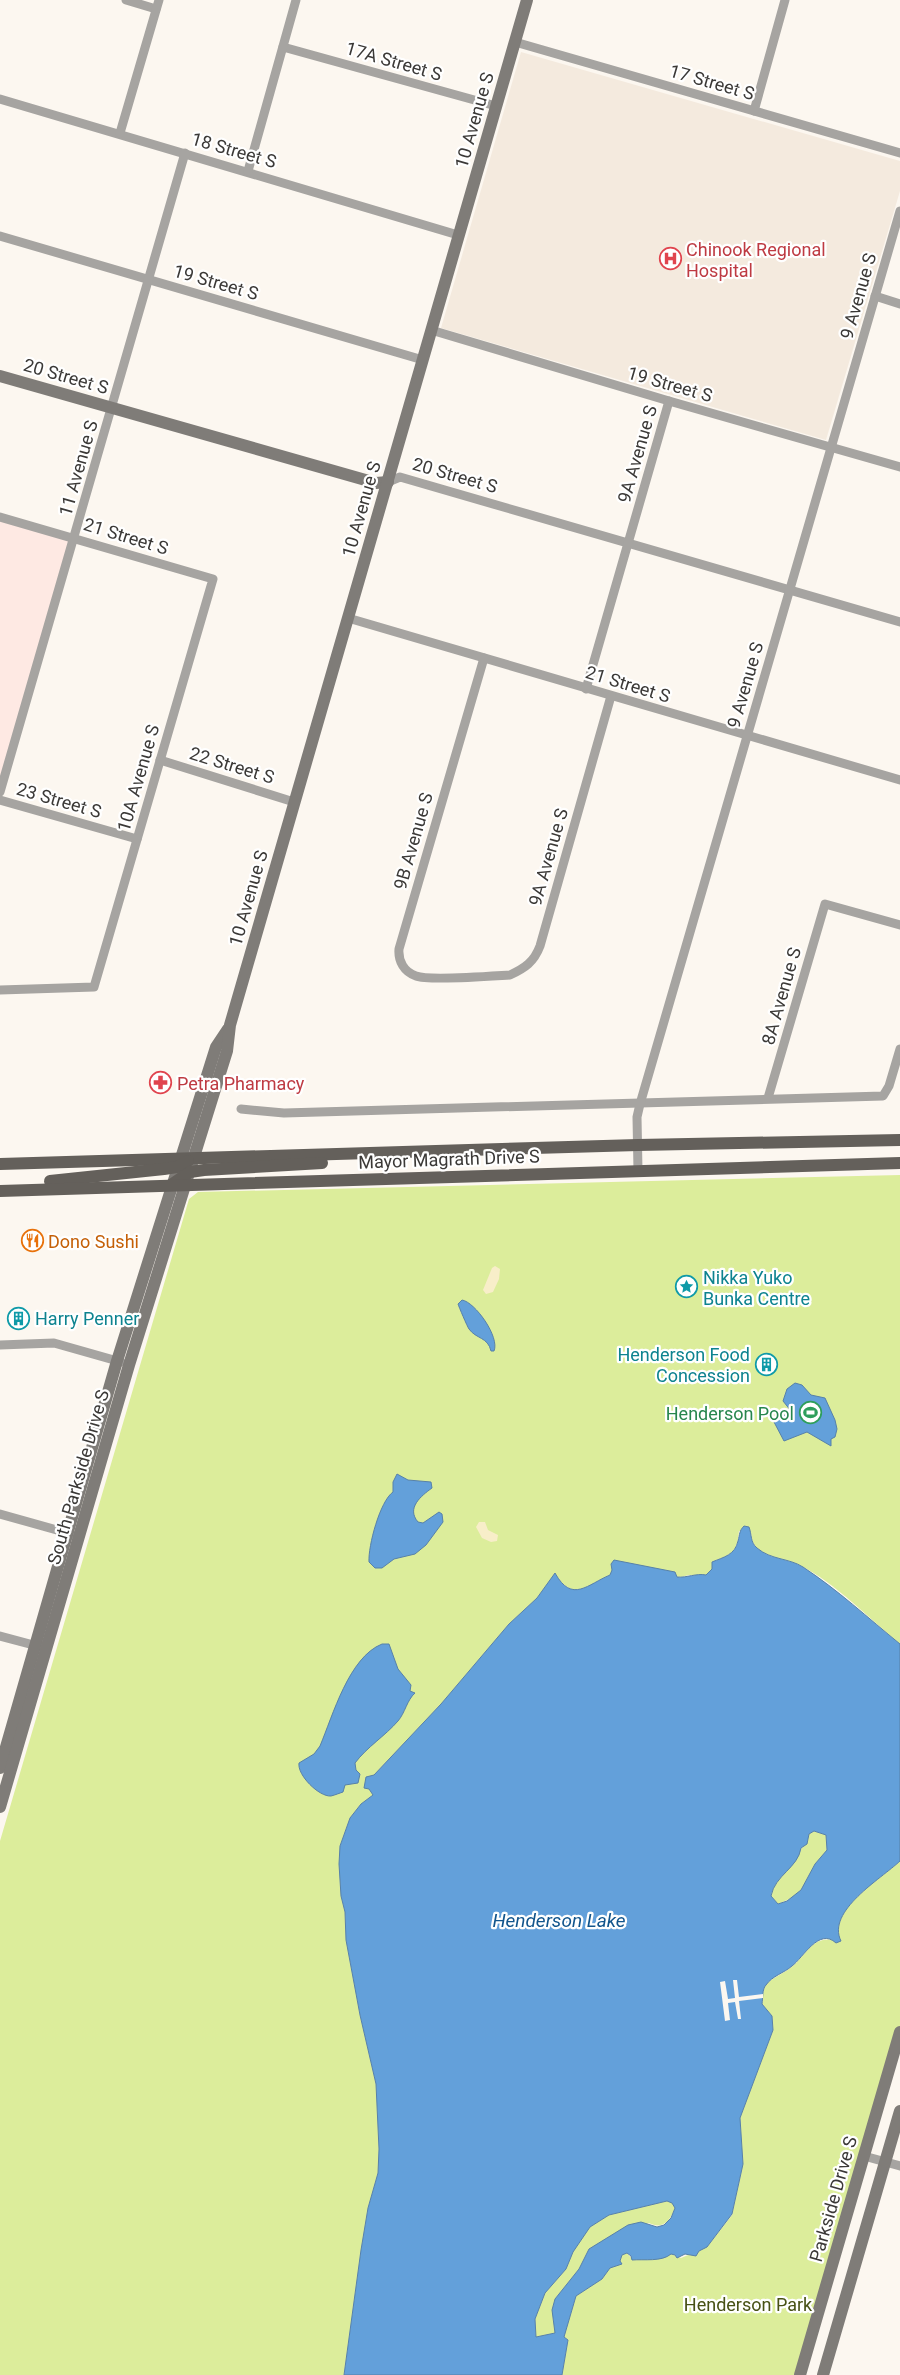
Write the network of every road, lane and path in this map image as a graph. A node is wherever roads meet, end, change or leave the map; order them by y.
1 (126, 0) edge
2 (296, 0) edge
3 (527, 0) edge
4 (785, 0) edge
5 (157, 4) edge
6 (514, 42) junction
7 (283, 47) junction
8 (0, 100) edge
9 (496, 106) junction
10 (754, 111) junction
11 (120, 133) junction
12 (185, 153) junction
13 (900, 153) edge
14 (248, 171) junction
15 (900, 211) edge
16 (458, 235) junction
17 (0, 236) edge
18 (149, 280) junction
19 (874, 296) junction
20 (900, 304) edge
21 (432, 330) junction
22 (423, 360) junction
23 (0, 376) edge
24 (669, 401) junction
25 (112, 408) junction
26 (832, 447) junction
27 (900, 467) edge
28 (388, 482) junction
29 (0, 517) edge
30 (75, 538) junction
31 (629, 543) junction
32 (213, 579) joint
33 (790, 590) junction
34 (348, 618) junction
35 (900, 622) edge
36 (484, 658) junction
37 (586, 689) junction
38 (610, 696) junction
39 (747, 737) junction
40 (160, 760) junction
41 (900, 780) edge
42 (0, 792) edge
43 (0, 800) edge
44 (294, 802) junction
45 (137, 839) junction
46 (900, 926) edge
47 (469, 976) joint
48 (0, 990) edge
49 (229, 1028) junction
50 (900, 1049) edge
51 (768, 1098) junction
52 (640, 1104) junction
53 (241, 1109) dead end
54 (900, 1140) edge
55 (638, 1145) junction
56 (368, 1153) junction
57 (195, 1158) junction
58 (178, 1163) junction
59 (900, 1163) edge
60 (0, 1164) edge
61 (638, 1171) junction
62 (190, 1172) junction
63 (186, 1184) junction
64 (171, 1185) junction
65 (29, 1190) junction
66 (0, 1191) edge
67 (0, 1345) edge
68 (123, 1363) junction
69 (0, 1514) edge
70 (73, 1535) junction
71 (0, 1636) edge
72 (40, 1647) junction
73 (4, 1761) edge
74 (0, 1807) edge
75 (900, 2032) edge
76 (900, 2111) edge
77 (864, 2156) junction
78 (885, 2162) junction
79 (900, 2166) edge
80 (800, 2375) edge
81 (823, 2375) edge

1 - 5 street
2 - 7 street
3 - 6 street, 10 Avenue S
4 - 10 street
5 - 11 street
6 - 9 street, 10 Avenue S
6 - 10 street, 17 Street S
7 - 9 street, 17A Street S
7 - 14 street
8 - 11 street, 18 Street S
9 - 16 street, 10 Avenue S
10 - 13 street, 17 Street S
11 - 12 street, 18 Street S
12 - 14 street, 18 Street S
12 - 18 street, 11 Avenue S
14 - 16 street, 18 Street S
15 - 19 street, 9 Avenue S
16 - 21 street, 10 Avenue S
17 - 18 street, 19 Street S
18 - 22 street, 19 Street S
18 - 25 street, 11 Avenue S
19 - 20 street
19 - 26 street, 9 Avenue S
21 - 22 street, 10 Avenue S
21 - 24 street, 19 Street S
22 - 28 street, 10 Avenue S
23 - 25 street, 20 Street S
24 - 26 street, 19 Street S
24 - 31 street, 9A Avenue S
25 - 28 street, 20 Street S
25 - 30 street, 11 Avenue S
26 - 27 street, 19 Street S
26 - 33 street, 9 Avenue S
28 - 31 street, 20 Street S
28 - 34 street, 10 Avenue S
29 - 30 street, 21 Street S
30 - 32 street, 21 Street S
30 - 42 street, 11 Avenue S
31 - 33 street, 20 Street S
31 - 37 street, 9A Avenue S
32 - 40 street, 10A Avenue S
33 - 35 street, 20 Street S
33 - 39 street, 9 Avenue S
34 - 36 street, 21 Street S
34 - 44 street, 10 Avenue S
36 - 37 street, 21 Street S
36 - 47 street, 9B Avenue S
37 - 38 street, 21 Street S
38 - 39 street, 21 Street S
38 - 47 street, 9A Avenue S
39 - 41 street, 21 Street S
39 - 52 street, 9 Avenue S
40 - 44 street, 22 Street S
40 - 45 street, 10A Avenue S
43 - 45 street, 23 Street S
44 - 49 street, 10 Avenue S
45 - 48 street, 10A Avenue S
46 - 51 street, 8A Avenue S
49 - 57 street, 10 Avenue S
49 - 58 street, 10 Avenue S
50 - 51 street
51 - 52 street
52 - 53 street
52 - 55 street, 9 Avenue S
54 - 55 main road, Mayor Magrath Drive S
55 - 56 main road, Mayor Magrath Drive S
55 - 61 street, 9 Avenue S
56 - 57 main road, Mayor Magrath Drive S
56 - 62 main road
57 - 58 main road, Mayor Magrath Drive S
57 - 62 street, South Parkside Drive S
58 - 60 main road, Mayor Magrath Drive S
58 - 64 street, South Parkside Drive S
58 - 65 main road
59 - 61 main road, Mayor Magrath Drive S
61 - 63 main road, Mayor Magrath Drive S
62 - 63 street, South Parkside Drive S
62 - 64 main road
63 - 64 main road, Mayor Magrath Drive S
63 - 68 street, South Parkside Drive S
64 - 65 main road, Mayor Magrath Drive S
64 - 68 street, South Parkside Drive S
65 - 66 main road, Mayor Magrath Drive S
67 - 68 street
68 - 70 street, South Parkside Drive S
69 - 70 street
70 - 72 street, South Parkside Drive S
71 - 72 street
72 - 73 street, South Parkside Drive S
73 - 74 street, South Parkside Drive S
75 - 77 street, Parkside Drive S
76 - 78 street
77 - 78 street
77 - 80 street, Parkside Drive S
78 - 79 street
78 - 81 street

